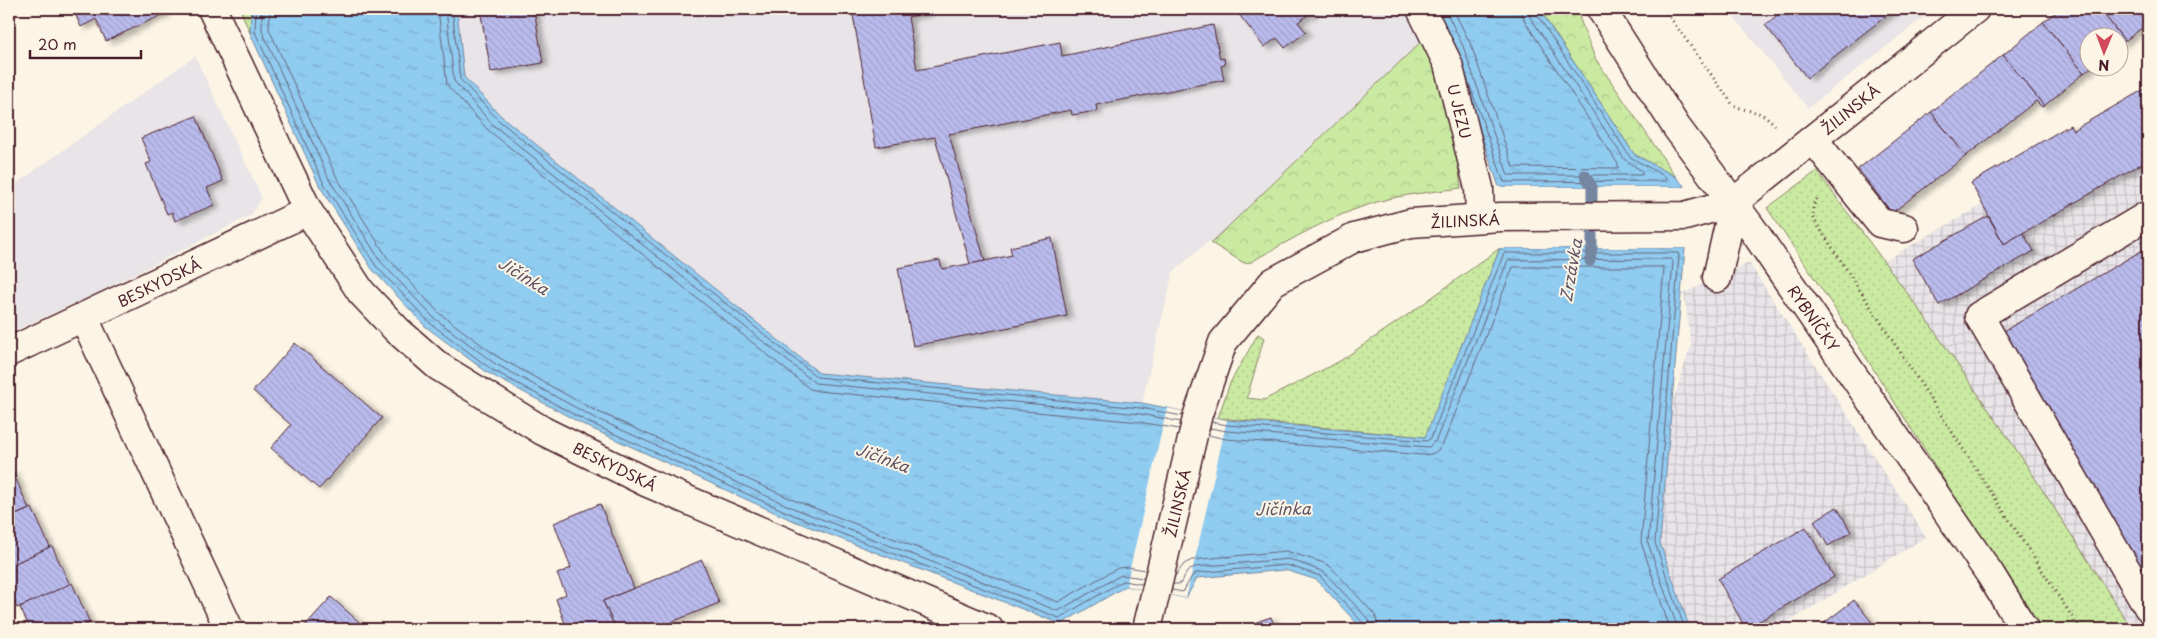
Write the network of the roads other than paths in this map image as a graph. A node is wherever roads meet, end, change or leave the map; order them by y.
1 (212, 9) edge
2 (1421, 9) edge
3 (1601, 9) edge
4 (1975, 9) edge
5 (1804, 146) junction
6 (1734, 202) junction
7 (308, 211) junction
8 (2148, 215) edge
9 (1490, 218) junction
10 (1904, 228) dead end
11 (1717, 278) dead end
12 (84, 318) junction
13 (9, 352) edge
14 (2148, 607) edge
15 (229, 629) edge
16 (988, 629) edge
17 (1146, 629) edge
18 (2024, 629) edge

1 - 7 street, BESKYDSKÁ
2 - 9 street, U JEZU
3 - 6 street, RYBNÍČKY
4 - 5 street, ŽILINSKÁ
5 - 6 street, ŽILINSKÁ
5 - 10 street
6 - 9 street, ŽILINSKÁ
6 - 11 street
6 - 18 street, RYBNÍČKY
7 - 12 street, BESKYDSKÁ
7 - 16 street, BESKYDSKÁ
8 - 14 street
9 - 17 street, ŽILINSKÁ
12 - 13 street, BESKYDSKÁ
12 - 15 street

